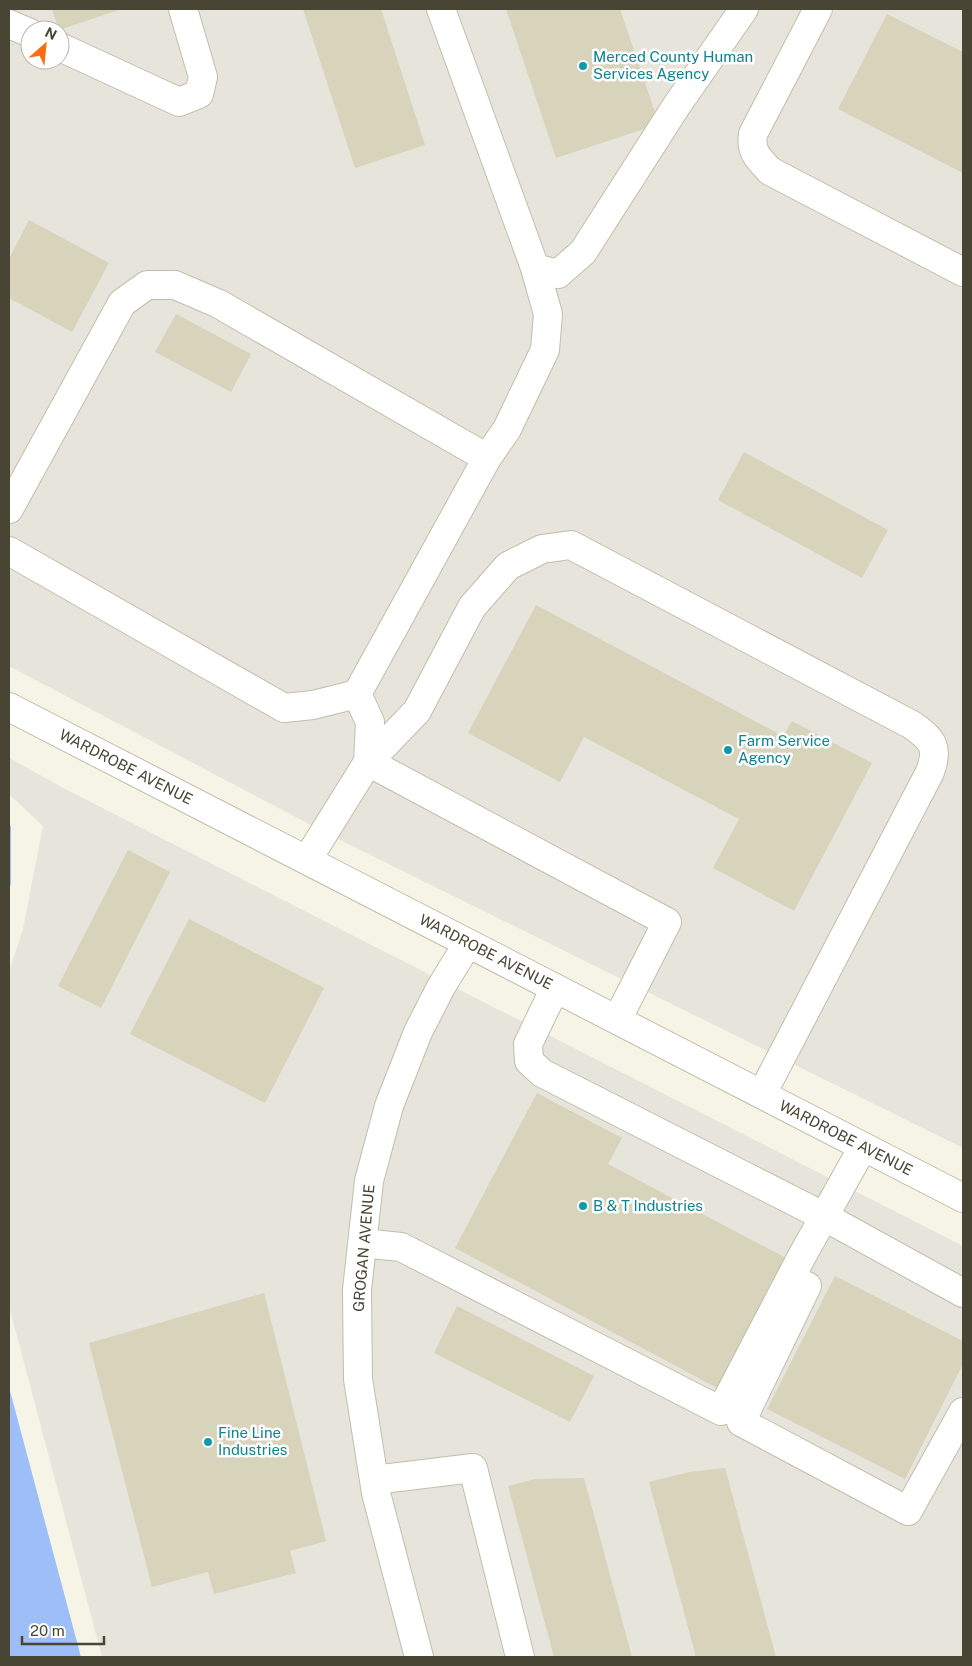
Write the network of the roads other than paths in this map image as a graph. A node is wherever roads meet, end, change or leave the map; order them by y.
1 (183, 9) edge
2 (442, 9) edge
3 (744, 9) edge
4 (818, 9) edge
5 (70, 52) edge
6 (535, 268) junction
7 (963, 272) edge
8 (487, 458) junction
9 (9, 509) edge
10 (9, 551) edge
11 (357, 694) junction
12 (9, 708) edge
13 (368, 762) junction
14 (307, 860) junction
15 (468, 942) junction
16 (555, 988) junction
17 (617, 1020) junction
18 (762, 1094) junction
19 (863, 1146) junction
20 (963, 1198) edge
21 (831, 1220) junction
22 (362, 1242) junction
23 (963, 1293) edge
24 (963, 1412) edge
25 (374, 1480) junction
26 (419, 1657) edge
27 (520, 1657) edge

1 - 5 street
2 - 6 street
3 - 6 street
4 - 7 street
6 - 8 street
8 - 9 street
8 - 11 street
10 - 11 street
11 - 13 street
12 - 14 street, WARDROBE AVENUE
13 - 14 street
13 - 17 street
13 - 18 street
14 - 15 street, WARDROBE AVENUE
15 - 16 street, WARDROBE AVENUE
15 - 22 street, GROGAN AVENUE
16 - 17 street, WARDROBE AVENUE
16 - 21 street
17 - 18 street, WARDROBE AVENUE
18 - 19 street, WARDROBE AVENUE
19 - 20 street, WARDROBE AVENUE
19 - 21 street
21 - 22 street
21 - 23 street
21 - 24 street
22 - 25 street, GROGAN AVENUE
25 - 26 street, GROGAN AVENUE
25 - 27 street

